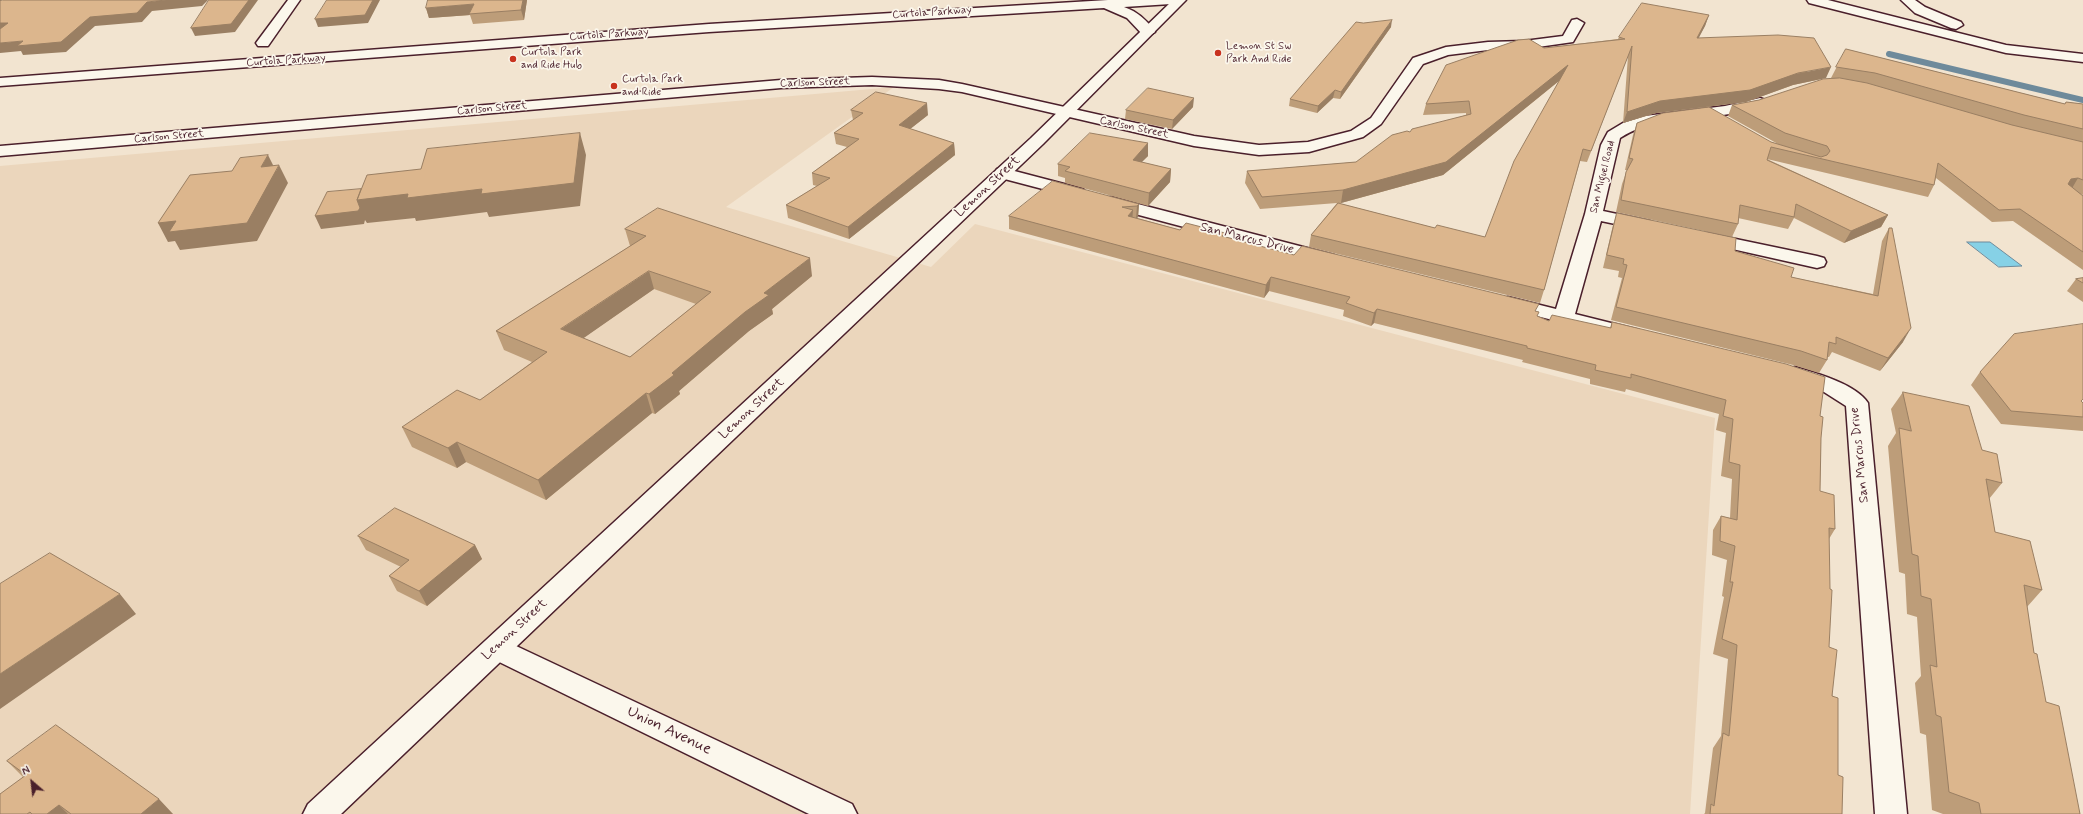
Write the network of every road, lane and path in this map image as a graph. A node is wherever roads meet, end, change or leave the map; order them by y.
1 (294, 0) edge
2 (980, 0) edge
3 (1171, 0) edge
4 (1180, 0) edge
5 (1813, 0) edge
6 (1907, 0) edge
7 (1099, 3) junction
8 (1577, 23) dead end
9 (1148, 32) junction
10 (263, 43) dead end
11 (2083, 48) edge
12 (2083, 58) edge
13 (61, 66) junction
14 (0, 71) edge
15 (0, 78) edge
16 (0, 82) edge
17 (1776, 97) edge
18 (1066, 113) junction
19 (1709, 113) junction
20 (1728, 125) edge
21 (0, 152) edge
22 (1003, 173) junction
23 (1594, 214) junction
24 (1664, 229) edge
25 (1694, 236) edge
26 (1817, 262) dead end
27 (1344, 263) edge
28 (1488, 298) edge
29 (1564, 317) junction
30 (1648, 338) edge
31 (1778, 369) edge
32 (497, 648) junction
33 (319, 814) edge
34 (841, 814) edge
35 (1891, 814) edge

1 - 10 main road
2 - 13 main road, Curtola Parkway
3 - 7 main road, Curtola Parkway
4 - 9 main road, Lemon Street
5 - 12 main road
6 - 11 main road
7 - 9 main road
7 - 16 main road, Curtola Parkway
8 - 18 main road, Carlson Street
9 - 18 main road, Lemon Street
13 - 14 main road, Curtola Parkway
13 - 15 main road
17 - 19 main road, San Miguel Road
18 - 21 main road, Carlson Street
18 - 22 main road, Lemon Street
19 - 20 main road
19 - 23 main road, San Miguel Road
22 - 27 main road, San Marcus Drive
22 - 32 main road, Lemon Street
23 - 24 main road
23 - 29 main road, San Miguel Road
25 - 26 main road
28 - 29 main road
29 - 30 main road
31 - 35 main road, San Marcus Drive
32 - 33 main road, Lemon Street
32 - 34 main road, Union Avenue

